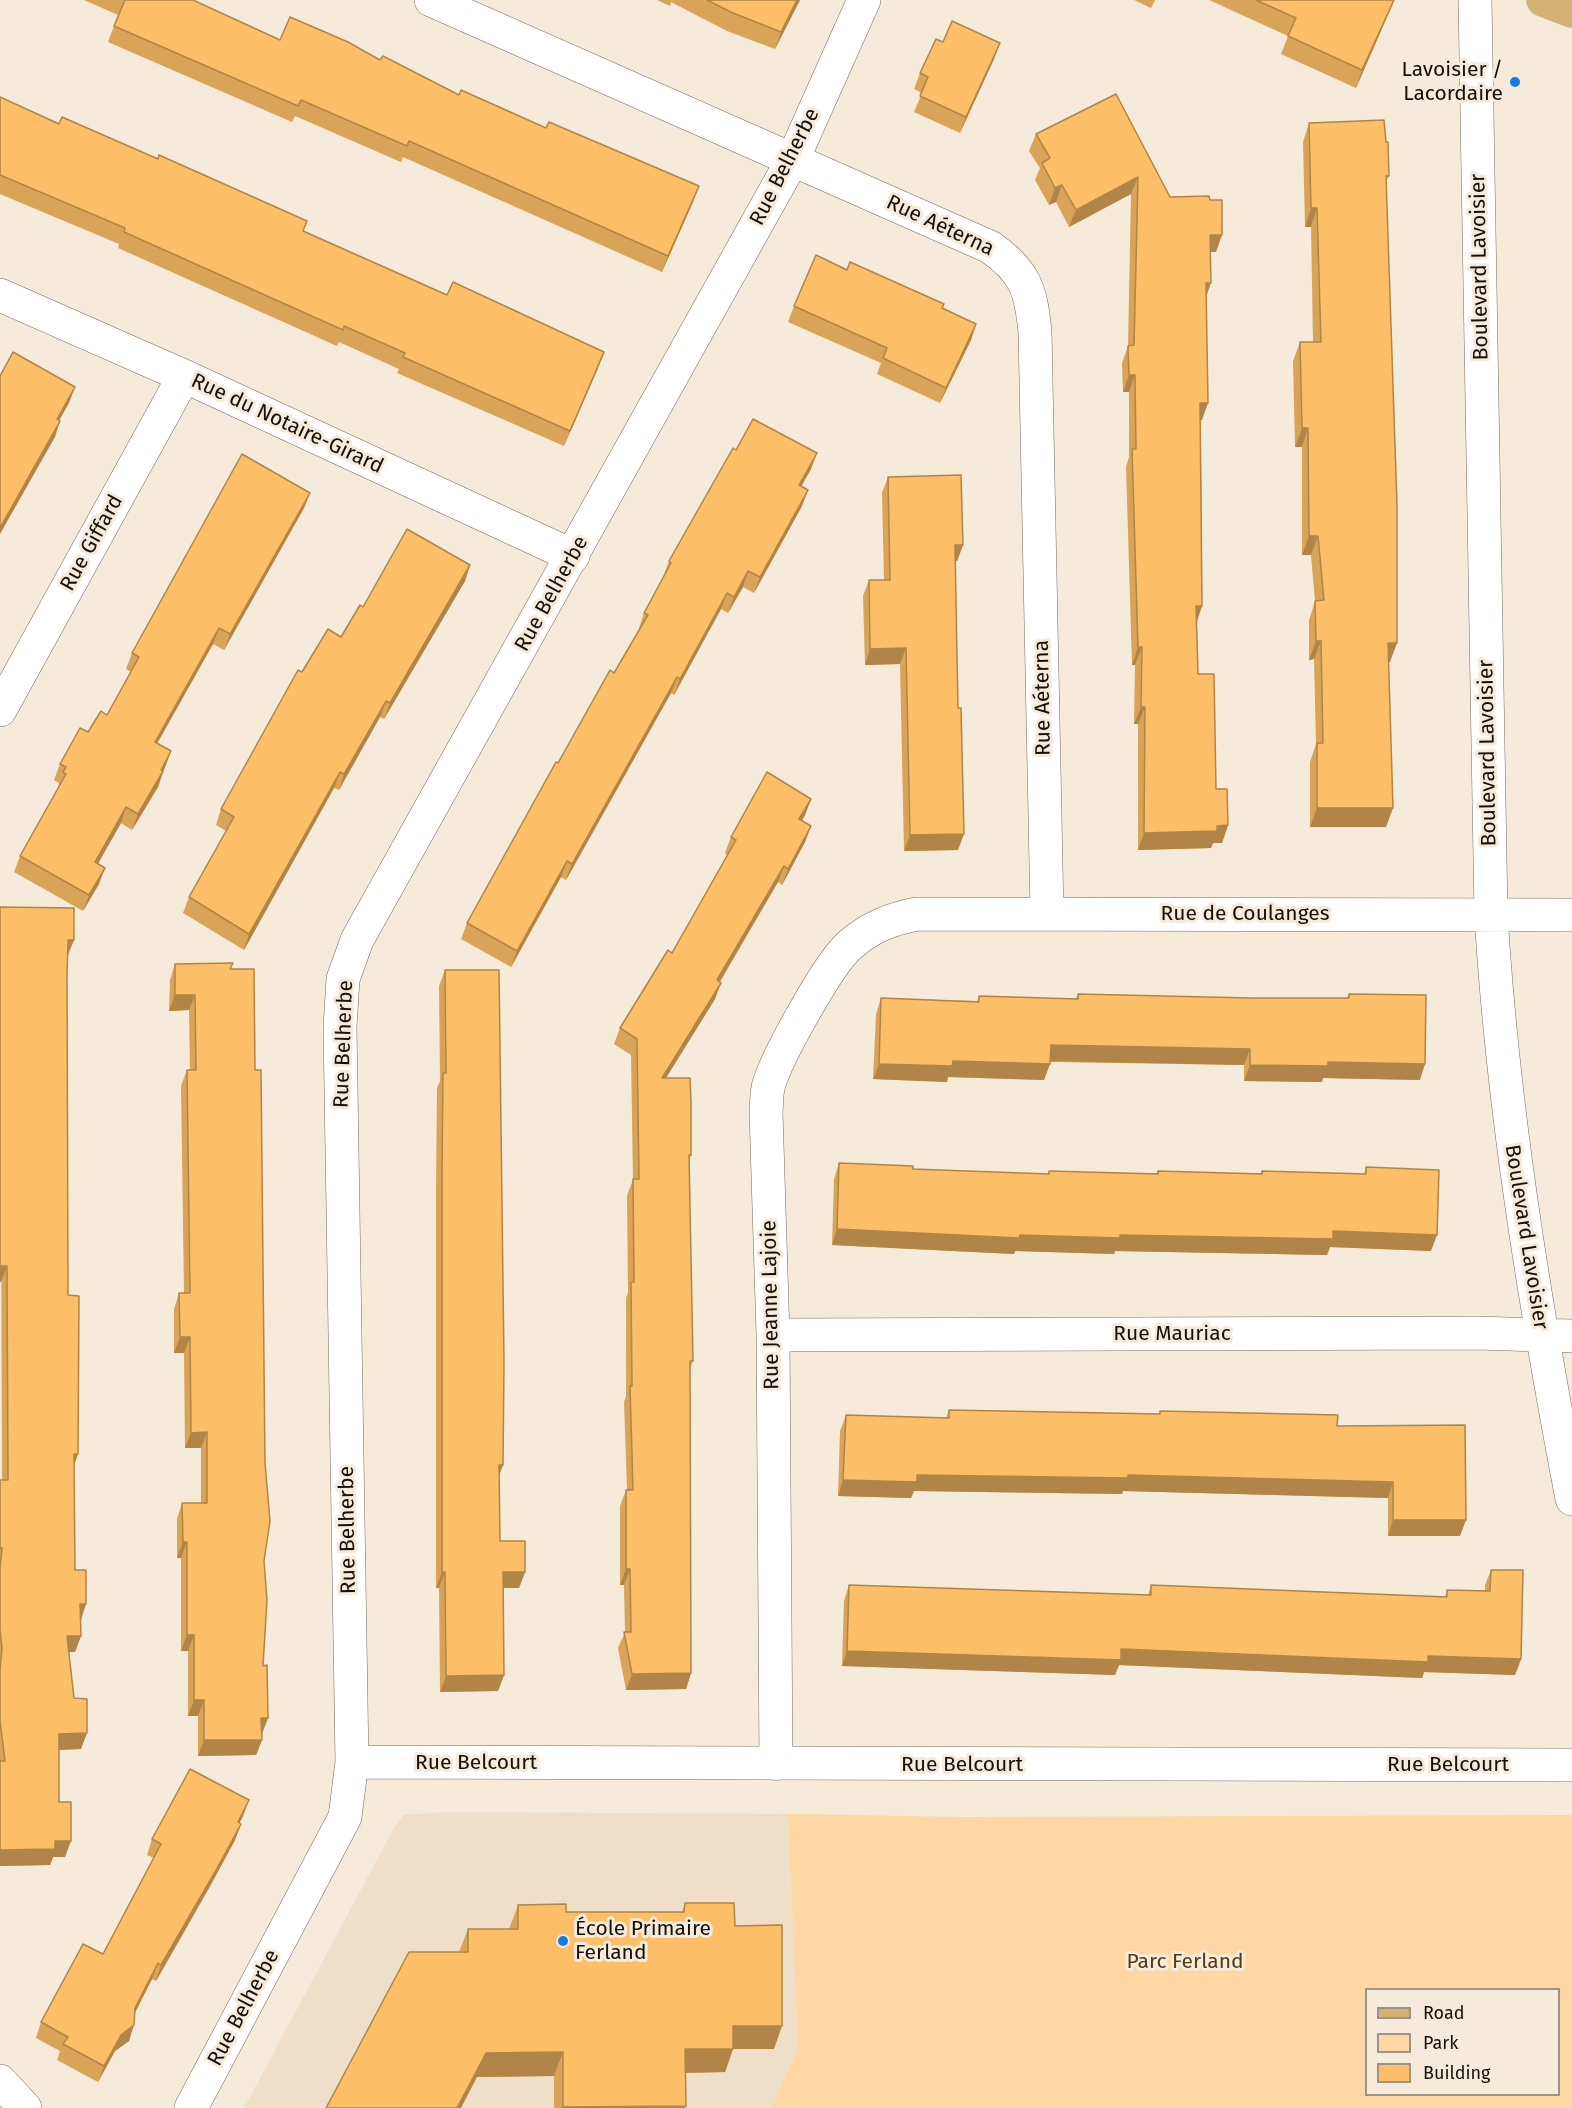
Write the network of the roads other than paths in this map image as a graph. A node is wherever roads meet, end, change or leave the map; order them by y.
1 (431, 0) edge
2 (864, 0) edge
3 (1475, 0) edge
4 (1543, 0) edge
5 (1572, 11) edge
6 (793, 159) junction
7 (0, 295) edge
8 (184, 376) junction
9 (573, 556) junction
10 (0, 710) edge
11 (1047, 912) junction
12 (917, 914) joint
13 (1491, 915) junction
14 (1572, 915) edge
15 (772, 1335) junction
16 (1556, 1335) edge
17 (1572, 1499) edge
18 (352, 1762) junction
19 (776, 1764) junction
20 (1572, 1765) edge
21 (0, 2081) edge
22 (25, 2108) edge
23 (191, 2108) edge

1 - 6 street, Rue Aéterna
2 - 6 street, Rue Belherbe
3 - 13 street, Boulevard Lavoisier
4 - 5 main road
6 - 9 street, Rue Belherbe
6 - 11 street, Rue Aéterna
7 - 8 street, Rue du Notaire-Girard
8 - 9 street, Rue du Notaire-Girard
8 - 10 street, Rue Giffard
9 - 18 street, Rue Belherbe
11 - 12 street, Rue de Coulanges
11 - 13 street, Rue de Coulanges
12 - 15 street, Rue Jeanne Lajoie
13 - 14 street, Rue de Coulanges
13 - 16 street, Boulevard Lavoisier
15 - 16 street, Rue Mauriac
15 - 19 street, Rue Jeanne Lajoie
16 - 17 street, Boulevard Lavoisier
18 - 19 street, Rue Belcourt
18 - 23 street, Rue Belherbe
19 - 20 street, Rue Belcourt
21 - 22 street

